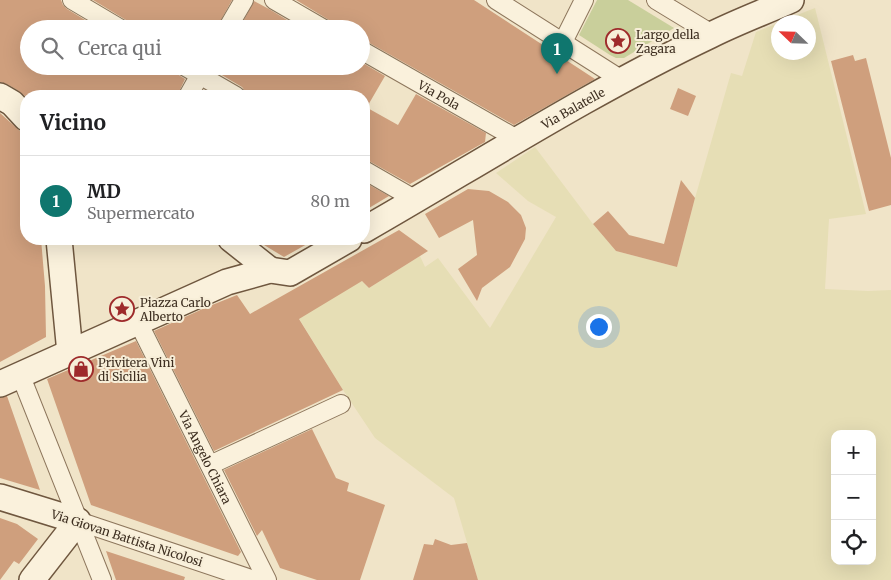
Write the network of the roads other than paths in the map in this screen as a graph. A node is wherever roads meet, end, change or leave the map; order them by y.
1 (72, 0) edge
2 (244, 0) edge
3 (274, 0) edge
4 (496, 0) edge
5 (584, 0) edge
6 (656, 0) edge
7 (791, 0) edge
8 (106, 20) edge
9 (233, 20) edge
10 (308, 20) edge
11 (712, 34) junction
12 (563, 42) junction
13 (370, 55) edge
14 (201, 75) edge
15 (208, 75) edge
16 (622, 80) junction
17 (192, 90) edge
18 (228, 90) edge
19 (0, 96) edge
20 (20, 112) edge
21 (517, 139) junction
22 (370, 173) edge
23 (416, 200) junction
24 (370, 227) edge
25 (60, 245) edge
26 (233, 245) edge
27 (239, 245) edge
28 (339, 245) edge
29 (270, 270) junction
30 (227, 282) junction
31 (142, 328) junction
32 (70, 353) junction
33 (10, 379) edge
34 (341, 404) dead end
35 (210, 465) junction
36 (0, 497) edge
37 (78, 521) junction
38 (32, 580) edge
39 (102, 580) edge
40 (254, 580) edge
41 (267, 580) edge

1 - 8 street
2 - 9 street
3 - 10 street
4 - 12 street
5 - 12 street
6 - 11 street
7 - 11 street, Via Balatelle
11 - 16 street, Via Balatelle
12 - 16 street
13 - 21 street, Via Pola
14 - 17 street
15 - 18 street
16 - 21 street, Via Balatelle
19 - 20 street
21 - 23 street, Via Balatelle
22 - 23 street
23 - 24 street, Via Balatelle
25 - 32 street
26 - 30 street
27 - 29 street
28 - 29 street
29 - 30 street
30 - 31 street
31 - 32 street
31 - 35 street, Via Angelo Chiara
32 - 33 street
33 - 37 street
34 - 35 street
35 - 41 street, Via Angelo Chiara
36 - 37 street, Via Giovan Battista Nicolosi
37 - 38 street
37 - 39 street
37 - 40 street, Via Giovan Battista Nicolosi

